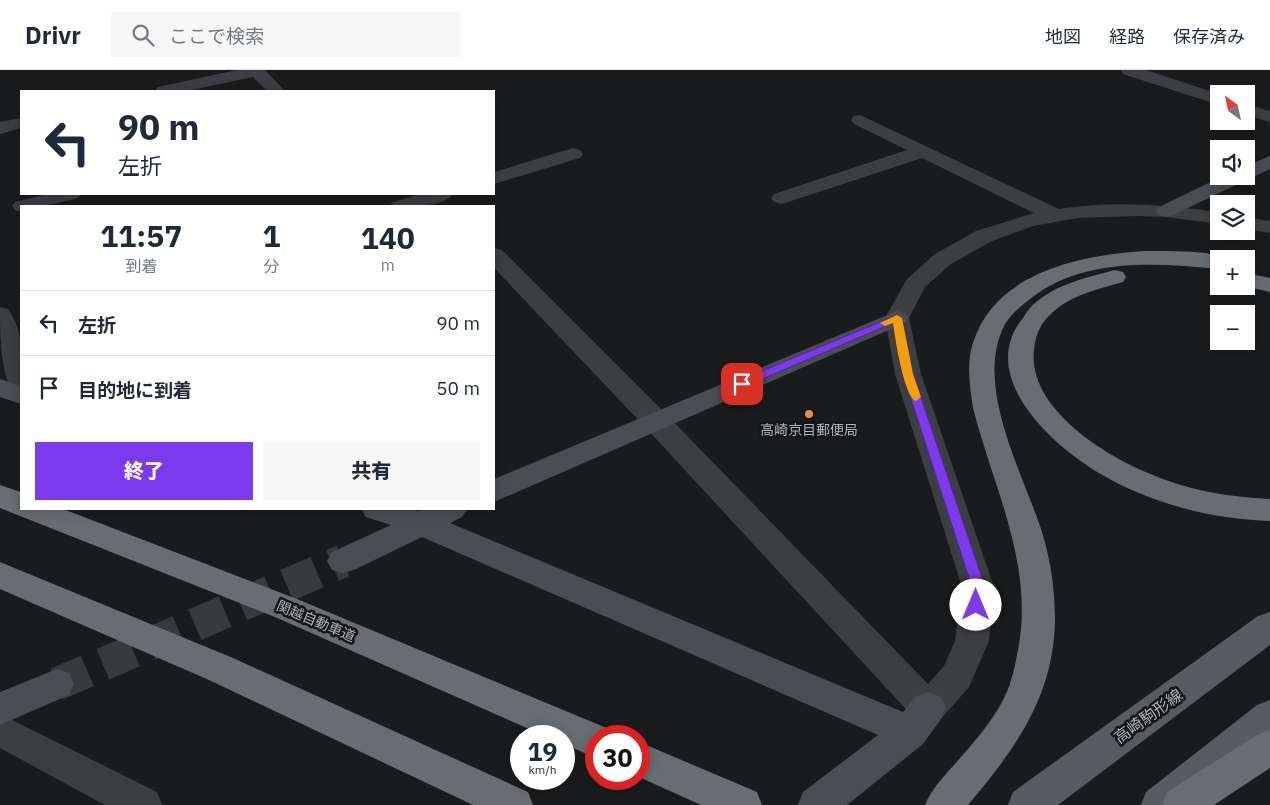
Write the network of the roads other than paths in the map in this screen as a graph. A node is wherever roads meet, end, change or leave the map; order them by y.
1 (256, 70) edge
2 (1129, 70) edge
3 (168, 90) edge
4 (275, 90) edge
5 (1210, 97) edge
6 (1255, 112) edge
7 (1270, 117) edge
8 (860, 120) dead end
9 (20, 123) edge
10 (0, 128) edge
11 (924, 152) junction
12 (573, 154) dead end
13 (1270, 162) edge
14 (1255, 169) edge
15 (495, 178) edge
16 (1220, 185) edge
17 (68, 195) edge
18 (440, 197) edge
19 (781, 198) dead end
20 (26, 205) edge
21 (404, 205) edge
22 (20, 207) edge
23 (1166, 211) junction
24 (0, 212) edge
25 (1055, 216) junction
26 (1210, 217) edge
27 (1255, 224) edge
28 (1270, 227) edge
29 (495, 256) edge
30 (1210, 261) edge
31 (1255, 268) edge
32 (1270, 271) edge
33 (1210, 276) edge
34 (1255, 282) edge
35 (1270, 285) edge
36 (897, 318) junction
37 (6, 319) edge
38 (20, 382) edge
39 (0, 388) edge
40 (20, 396) edge
41 (656, 420) junction
42 (495, 491) edge
43 (0, 496) edge
44 (20, 504) edge
45 (36, 510) edge
46 (379, 510) edge
47 (450, 510) edge
48 (1270, 510) edge
49 (420, 523) junction
50 (343, 561) tunnel mouth
51 (0, 575) edge
52 (1270, 626) edge
53 (57, 684) tunnel mouth
54 (0, 708) edge
55 (1270, 716) edge
56 (919, 720) junction
57 (0, 730) edge
58 (585, 736) edge
59 (1270, 747) edge
60 (650, 764) edge
61 (728, 798) edge
62 (143, 805) edge
63 (514, 805) edge
64 (817, 805) edge
65 (944, 805) edge
66 (1027, 805) edge
67 (1160, 805) edge
68 (1181, 805) edge

1 - 3 street
1 - 4 street
2 - 5 street
6 - 7 street
8 - 11 street
9 - 10 street
11 - 19 street
11 - 25 street
12 - 15 street
13 - 14 street
16 - 23 street
17 - 20 street
18 - 21 street
22 - 24 street
23 - 25 street
23 - 26 street
25 - 36 street
27 - 28 street
29 - 41 street
30 - 65 highway
31 - 32 highway
33 - 48 highway
34 - 35 highway
36 - 41 street
36 - 56 street
37 - 38 street
39 - 40 street
41 - 42 street
41 - 56 street
43 - 44 highway
45 - 58 highway, 関越自動車道
46 - 49 street
47 - 49 street
49 - 50 street
49 - 56 street
51 - 63 highway
52 - 66 main road, 高崎駒形線
53 - 54 street
55 - 67 main road
56 - 64 street
57 - 62 street
59 - 68 highway
60 - 61 highway

